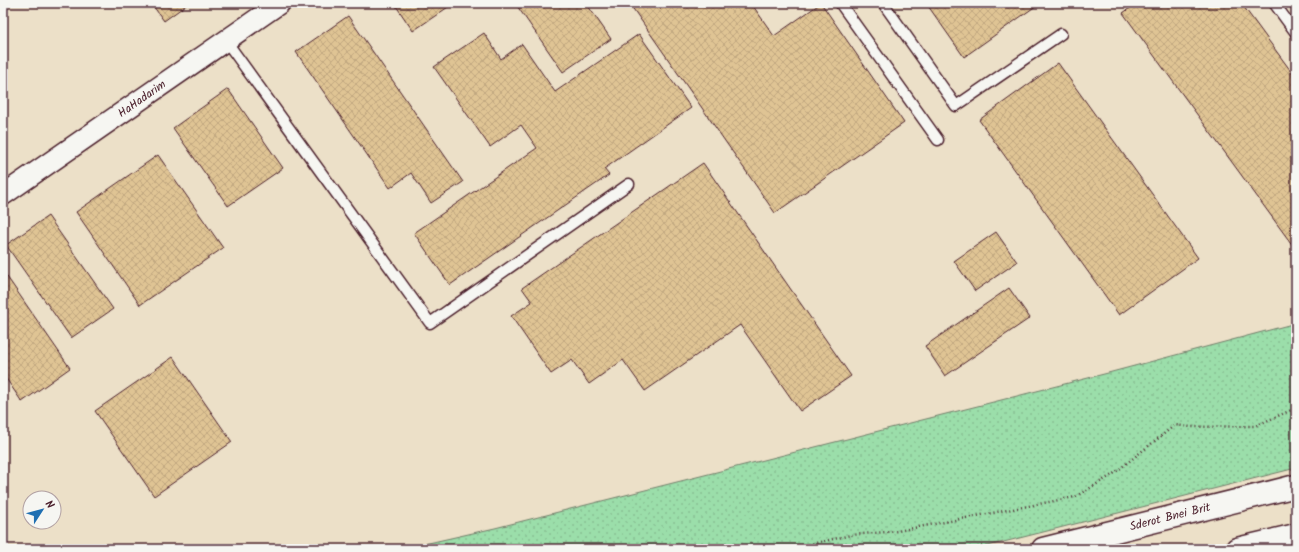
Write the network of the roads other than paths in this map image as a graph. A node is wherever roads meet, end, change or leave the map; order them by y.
1 (280, 3) edge
2 (840, 3) edge
3 (883, 3) edge
4 (1274, 3) edge
5 (1296, 33) edge
6 (1061, 34) dead end
7 (226, 41) junction
8 (938, 140) dead end
9 (629, 184) dead end
10 (3, 195) edge
11 (1296, 486) edge
12 (1296, 535) edge
13 (1043, 549) edge
14 (1236, 549) edge

1 - 7 street, HaHadarim
2 - 8 lane
3 - 6 lane
4 - 5 lane
7 - 9 lane
7 - 10 street, HaHadarim
11 - 13 main road, Sderot Bnei Brit
12 - 14 main road

